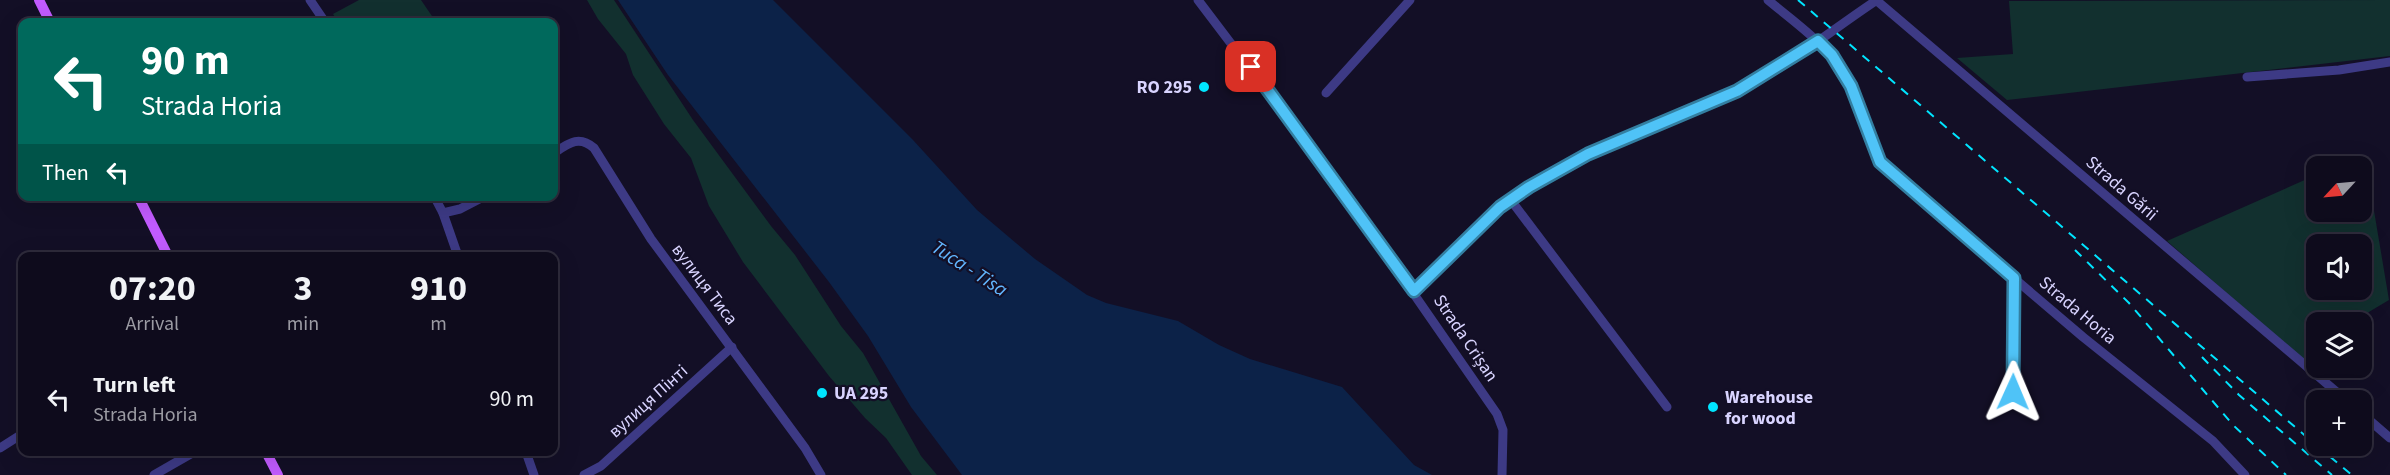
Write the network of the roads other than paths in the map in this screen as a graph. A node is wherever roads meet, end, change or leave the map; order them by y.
1 (39, 0) edge
2 (310, 0) edge
3 (1198, 0) edge
4 (1410, 0) edge
5 (1767, 0) edge
6 (1876, 0) edge
7 (48, 18) edge
8 (322, 18) edge
9 (1818, 41) junction
10 (2390, 62) edge
11 (2247, 76) dead end
12 (1326, 93) dead end
13 (558, 151) edge
14 (1510, 199) junction
15 (140, 201) edge
16 (437, 201) edge
17 (475, 201) edge
18 (443, 213) junction
19 (166, 252) edge
20 (457, 252) edge
21 (2014, 278) junction
22 (1414, 291) junction
23 (732, 347) junction
24 (2334, 390) edge
25 (2013, 392) dead end
26 (1667, 407) dead end
27 (2372, 422) edge
28 (18, 437) edge
29 (2390, 438) edge
30 (0, 448) edge
31 (187, 456) edge
32 (268, 456) edge
33 (527, 456) edge
34 (154, 475) edge
35 (278, 475) edge
36 (534, 475) edge
37 (584, 475) edge
38 (821, 475) edge
39 (1502, 475) edge
40 (2245, 475) edge

1 - 7 main road
2 - 8 street
3 - 22 street, Strada Crișan
4 - 12 street
5 - 9 street, Strada Horia
6 - 9 street
6 - 24 street, Strada Gării
9 - 14 street
9 - 21 street, Strada Horia
10 - 11 street
13 - 23 street, вулиця Тиса
14 - 22 street
14 - 26 street
15 - 19 main road
16 - 18 street
17 - 18 street
18 - 20 street
21 - 25 street
21 - 40 street, Strada Horia
22 - 39 street, Strada Crișan
23 - 37 street, вулиця Пінті
23 - 38 street, вулиця Тиса
27 - 29 street
28 - 30 street
31 - 34 street
32 - 35 main road
33 - 36 street

